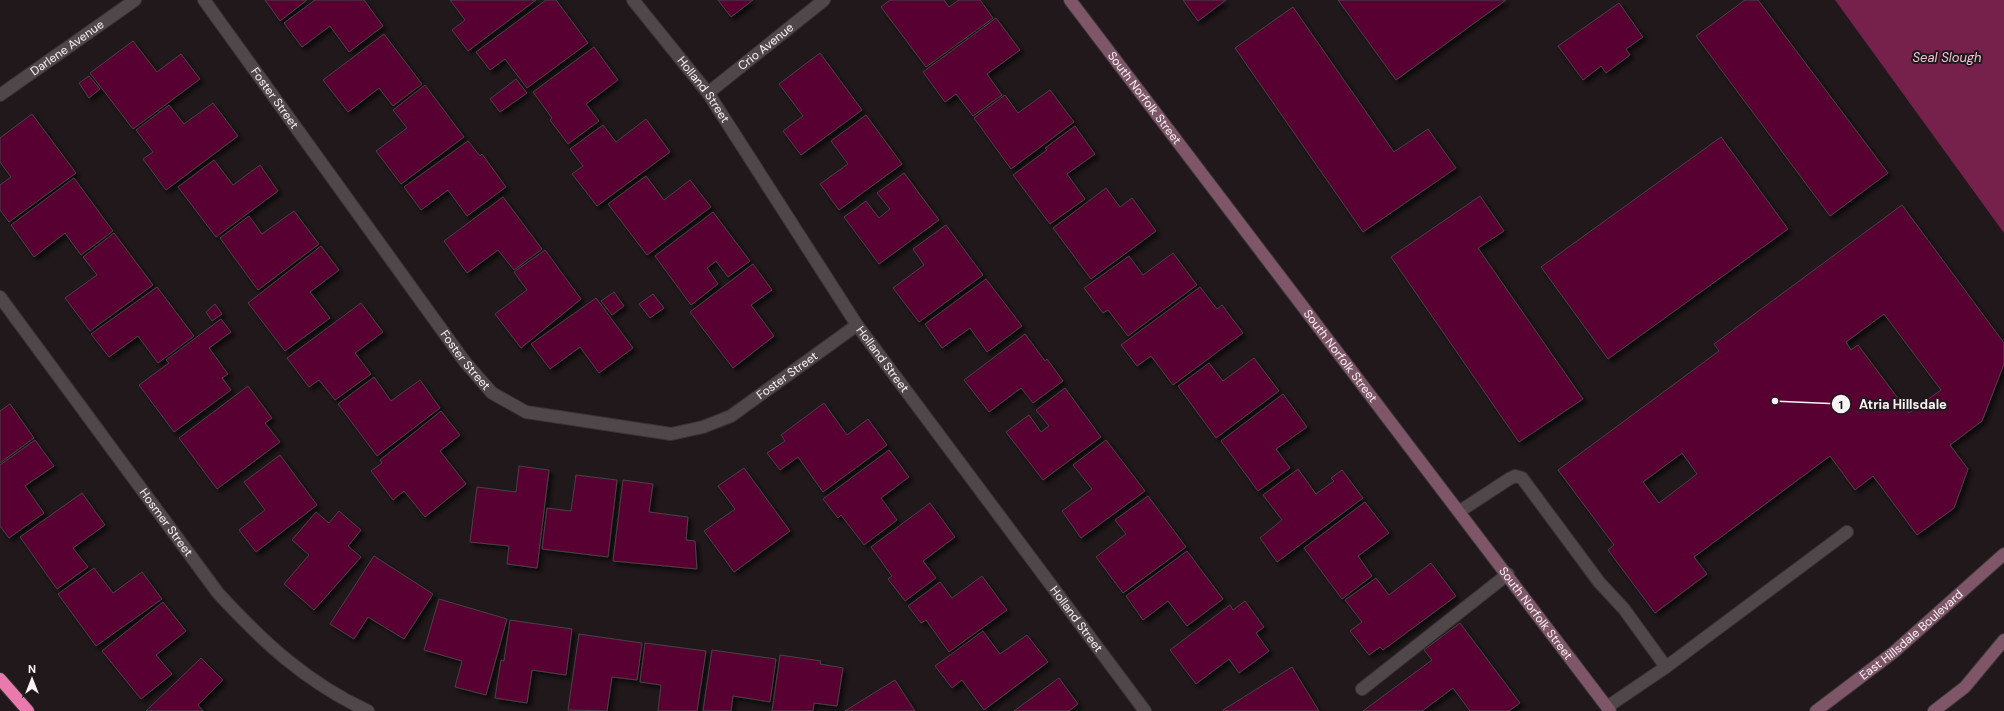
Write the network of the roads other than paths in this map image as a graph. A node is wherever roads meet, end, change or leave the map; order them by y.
1 (135, 0) edge
2 (204, 0) edge
3 (633, 0) edge
4 (824, 0) edge
5 (1070, 0) edge
6 (708, 93) junction
7 (0, 95) edge
8 (0, 297) edge
9 (857, 325) junction
10 (1460, 511) junction
11 (1847, 532) dead end
12 (2004, 554) edge
13 (1508, 574) junction
14 (2004, 640) edge
15 (1666, 667) junction
16 (0, 679) edge
17 (1362, 689) dead end
18 (1609, 709) edge
19 (28, 711) edge
20 (368, 711) edge
21 (1145, 711) edge
22 (1816, 711) edge
23 (1934, 711) edge

1 - 7 street, Darlene Avenue
2 - 9 street, Foster Street
3 - 6 street, Holland Street
4 - 6 street, Crio Avenue
5 - 10 main road, South Norfolk Street
6 - 9 street, Holland Street
8 - 20 street, Hosmer Street
9 - 21 street, Holland Street
10 - 13 main road, South Norfolk Street
10 - 15 street
11 - 15 street
12 - 22 main road, East Hillsdale Boulevard
13 - 17 street
13 - 18 main road, South Norfolk Street
14 - 23 main road
15 - 18 street
16 - 19 highway

